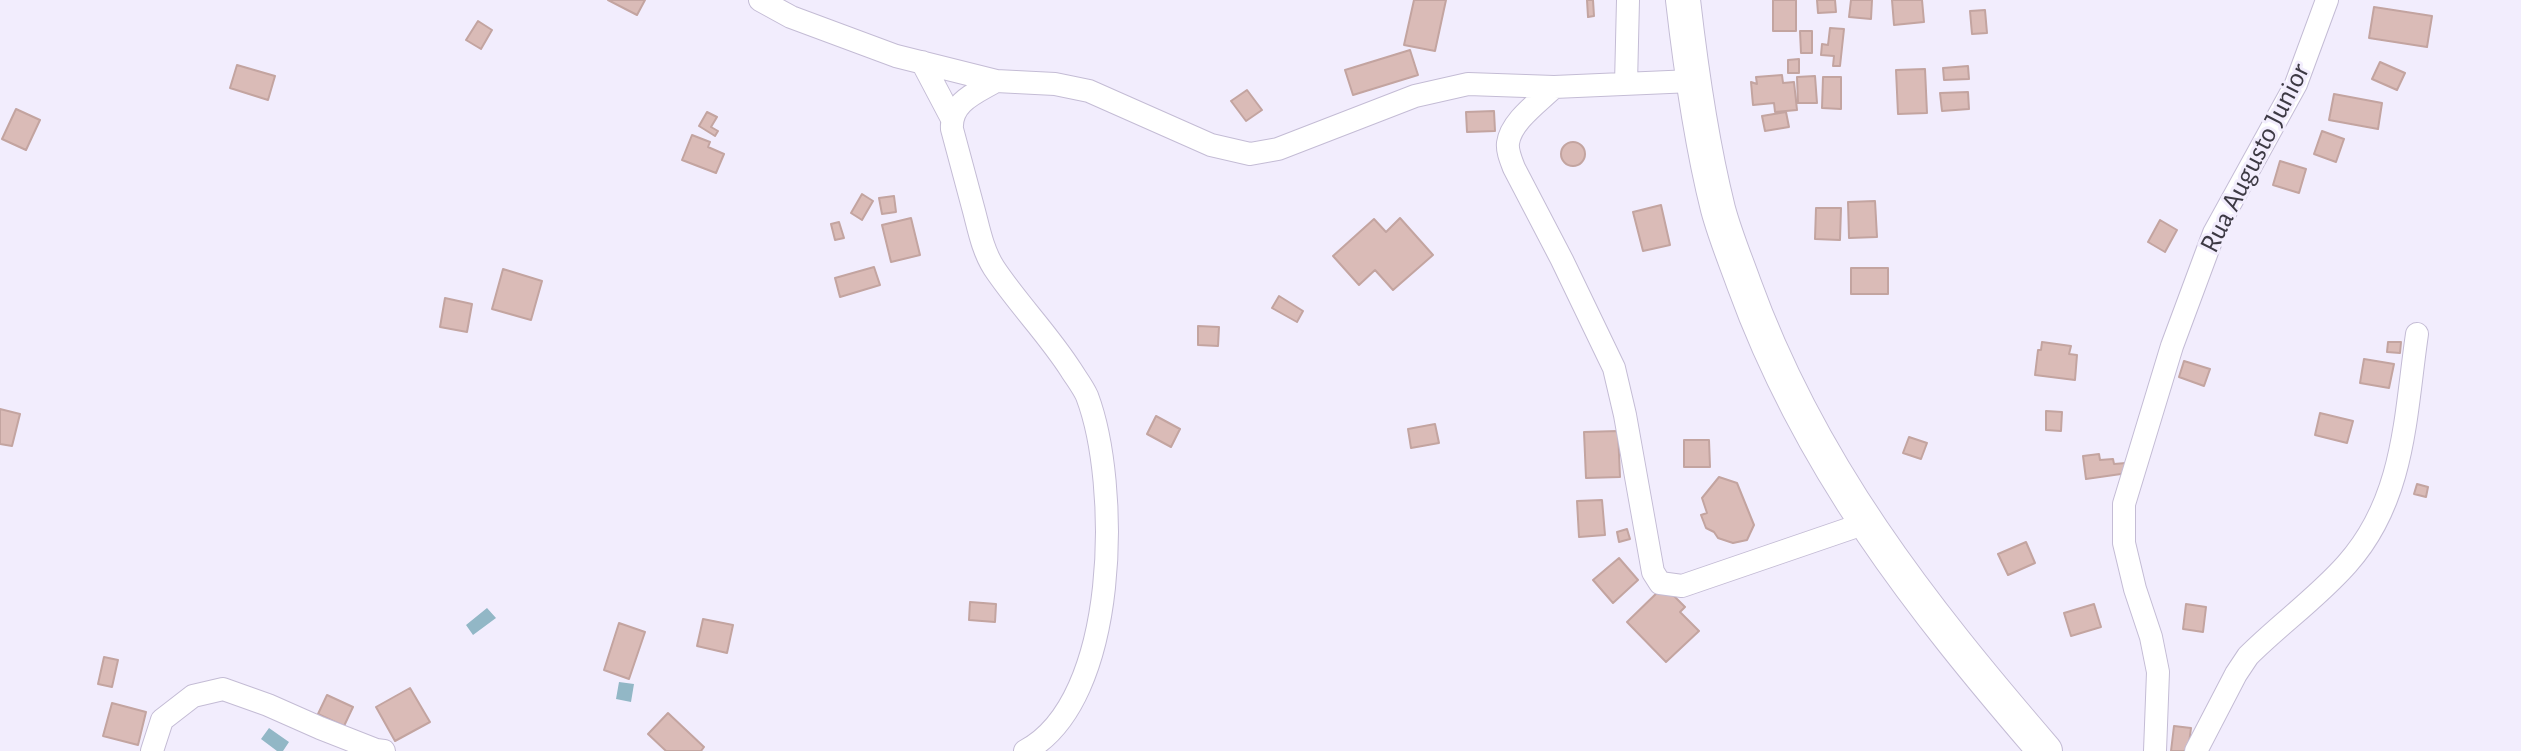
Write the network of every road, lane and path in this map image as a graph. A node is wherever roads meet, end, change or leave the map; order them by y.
1 (760, 0) edge
2 (1628, 0) edge
3 (1683, 0) edge
4 (2327, 0) edge
5 (922, 62) junction
6 (996, 81) junction
7 (1692, 81) junction
8 (1626, 84) junction
9 (1554, 87) junction
10 (951, 117) junction
11 (2417, 334) dead end
12 (1866, 523) junction
13 (152, 751) edge
14 (384, 751) edge
15 (1025, 751) edge
16 (2045, 751) edge
17 (2155, 751) edge
18 (2196, 751) edge

1 - 5 street
2 - 8 street
3 - 7 main road
4 - 17 street, Rua Augusto Junior
5 - 6 street
5 - 10 street
6 - 9 street
6 - 10 street
7 - 8 street
7 - 12 main road
8 - 9 street
9 - 12 street
10 - 15 street
11 - 18 street
12 - 16 main road
13 - 14 street

